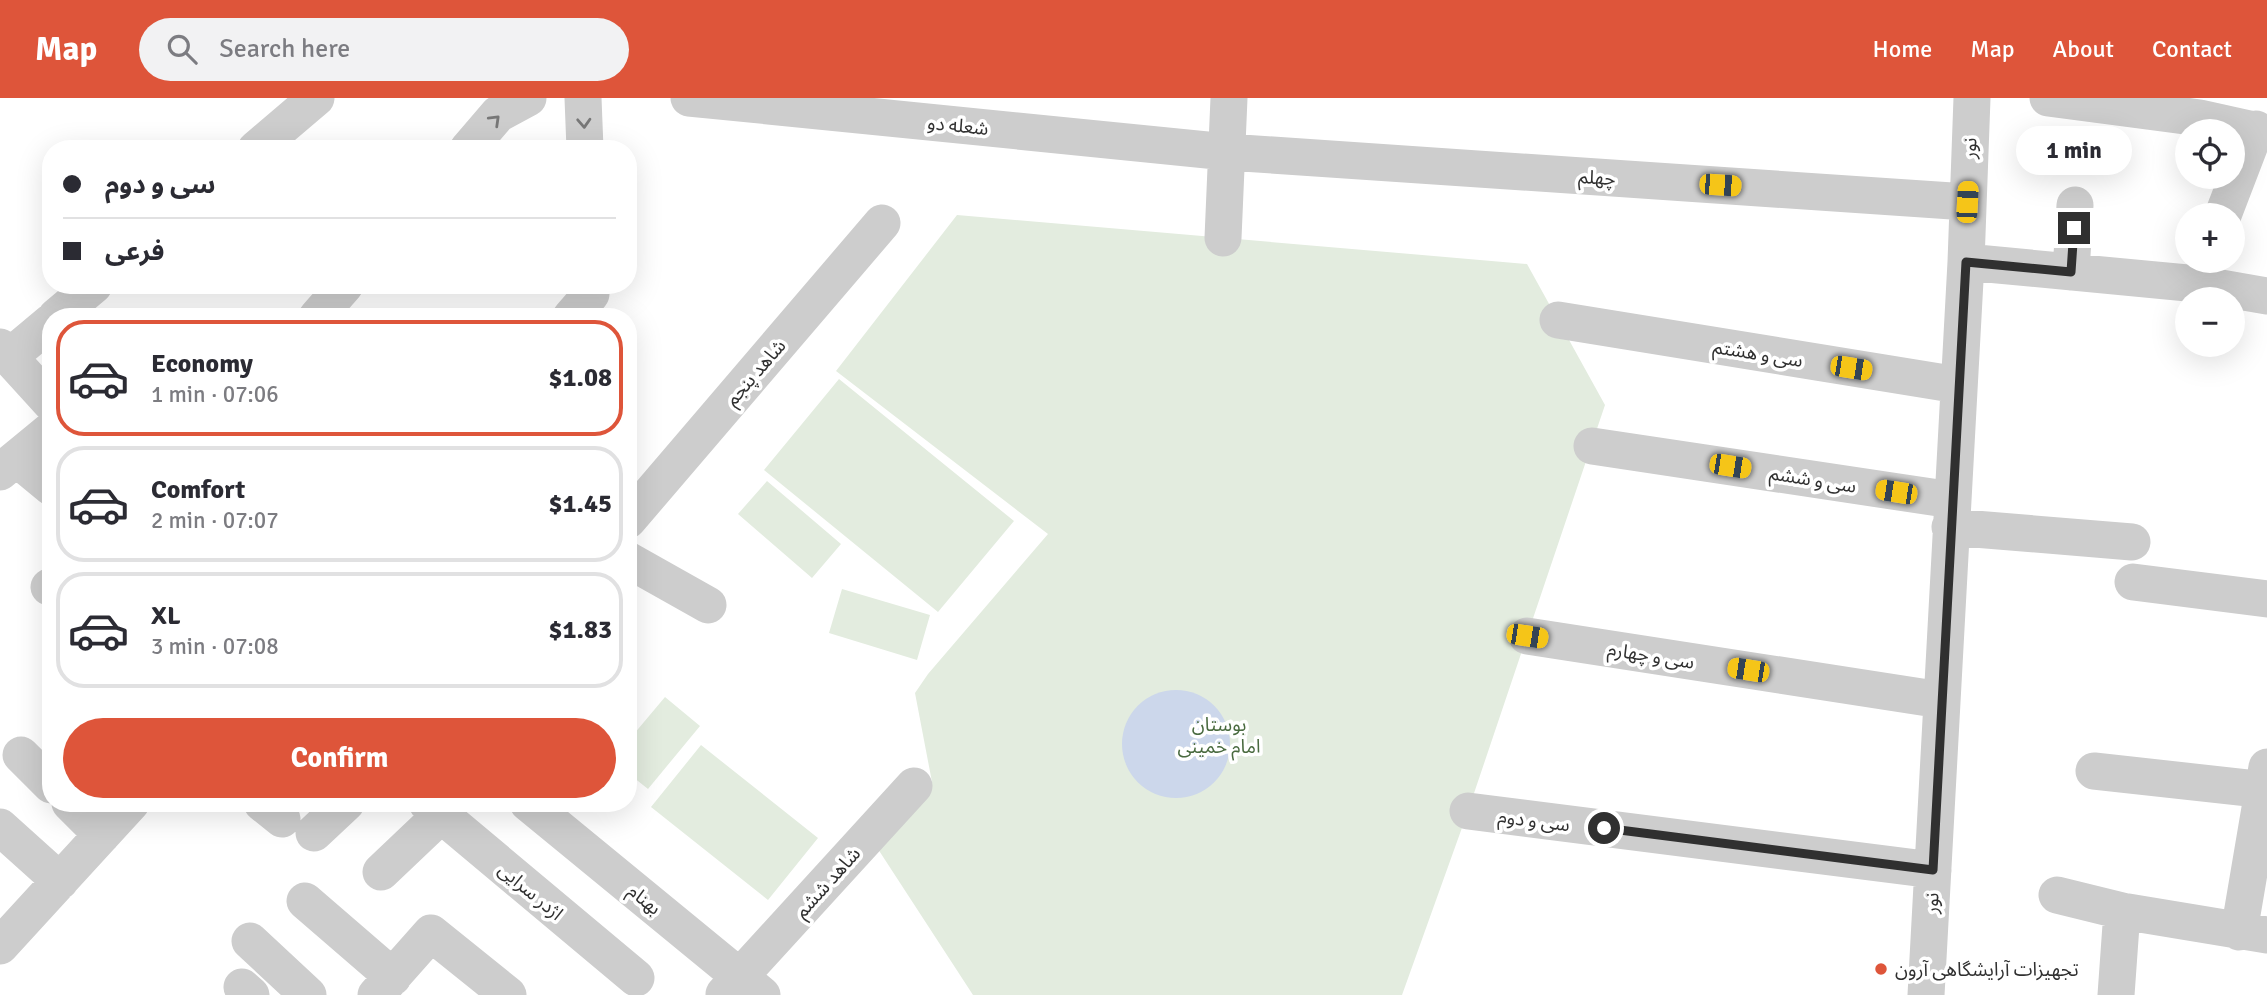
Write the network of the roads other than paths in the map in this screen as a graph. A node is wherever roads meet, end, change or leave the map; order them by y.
1 (316, 98) edge
2 (528, 98) edge
3 (583, 98) edge
4 (689, 98) edge
5 (1229, 98) edge
6 (1972, 98) edge
7 (2048, 98) edge
8 (2261, 131) edge
9 (267, 140) edge
10 (476, 140) edge
11 (585, 140) edge
12 (1227, 152) junction
13 (1967, 202) junction
14 (2228, 203) edge
15 (2075, 205) dead end
16 (882, 223) dead end
17 (1223, 238) dead end
18 (1966, 262) junction
19 (2071, 272) junction
20 (2175, 272) edge
21 (2205, 273) edge
22 (83, 294) edge
23 (337, 294) edge
24 (591, 294) edge
25 (2267, 296) edge
26 (67, 308) edge
27 (325, 308) edge
28 (579, 308) edge
29 (1558, 320) dead end
30 (42, 327) edge
31 (4, 352) edge
32 (1958, 385) junction
33 (42, 393) edge
34 (42, 438) edge
35 (1592, 446) dead end
36 (8, 466) edge
37 (42, 483) edge
38 (637, 509) edge
39 (1951, 513) junction
40 (2132, 541) dead end
41 (637, 565) edge
42 (2133, 582) dead end
43 (2267, 599) edge
44 (708, 604) dead end
45 (1527, 636) dead end
46 (1941, 700) junction
47 (21, 755) dead end
48 (2094, 771) dead end
49 (42, 776) edge
50 (2266, 782) edge
51 (914, 786) dead end
52 (1468, 811) dead end
53 (79, 812) edge
54 (123, 812) edge
55 (310, 812) edge
56 (431, 812) edge
57 (438, 812) edge
58 (538, 812) edge
59 (286, 818) edge
60 (0, 827) edge
61 (102, 835) junction
62 (1933, 870) junction
63 (381, 872) dead end
64 (60, 881) junction
65 (2057, 895) dead end
66 (305, 901) dead end
67 (2122, 911) junction
68 (2253, 934) edge
69 (250, 941) dead end
70 (0, 946) edge
71 (636, 978) dead end
72 (384, 986) edge
73 (742, 989) edge
74 (307, 995) edge
75 (509, 995) edge
76 (1926, 995) edge
77 (2116, 995) edge

1 - 9 street
10 -> 2 street
3 -> 11 street
4 - 12 street, شعله دو
5 - 12 street
6 - 13 street, نور
7 - 8 street
8 - 14 street
12 - 13 street, چهلم
12 - 17 street
13 - 18 street, نور
15 - 19 street
16 - 38 street, شاهد پنجم
18 - 19 street
18 - 32 street, نور
19 - 20 street
21 - 25 street
22 - 26 street
23 - 27 street
24 - 28 street
29 - 32 street, سی و هشتم
30 - 31 street
31 - 33 street
32 - 39 street, نور
34 - 36 street
35 - 39 street, سی و ششم
36 - 37 street
39 - 40 street, سی و ششم
39 - 46 street, نور
41 - 44 street
42 - 43 street
45 - 46 street, سی و چهارم
46 - 62 street, نور
47 - 49 street
48 - 50 street
50 - 68 street
51 - 73 street, شاهد ششم
52 - 62 street, سی و دوم
53 - 61 street
54 - 61 street
55 - 59 street
56 - 63 street
57 - 71 street, اژدر سرایی
58 - 73 street, بهنام
60 - 64 street
61 - 64 street
62 - 76 street, نور
64 - 70 street
65 - 67 street
66 - 72 street
67 - 68 street
67 - 77 street
69 - 74 street
72 - 75 street

